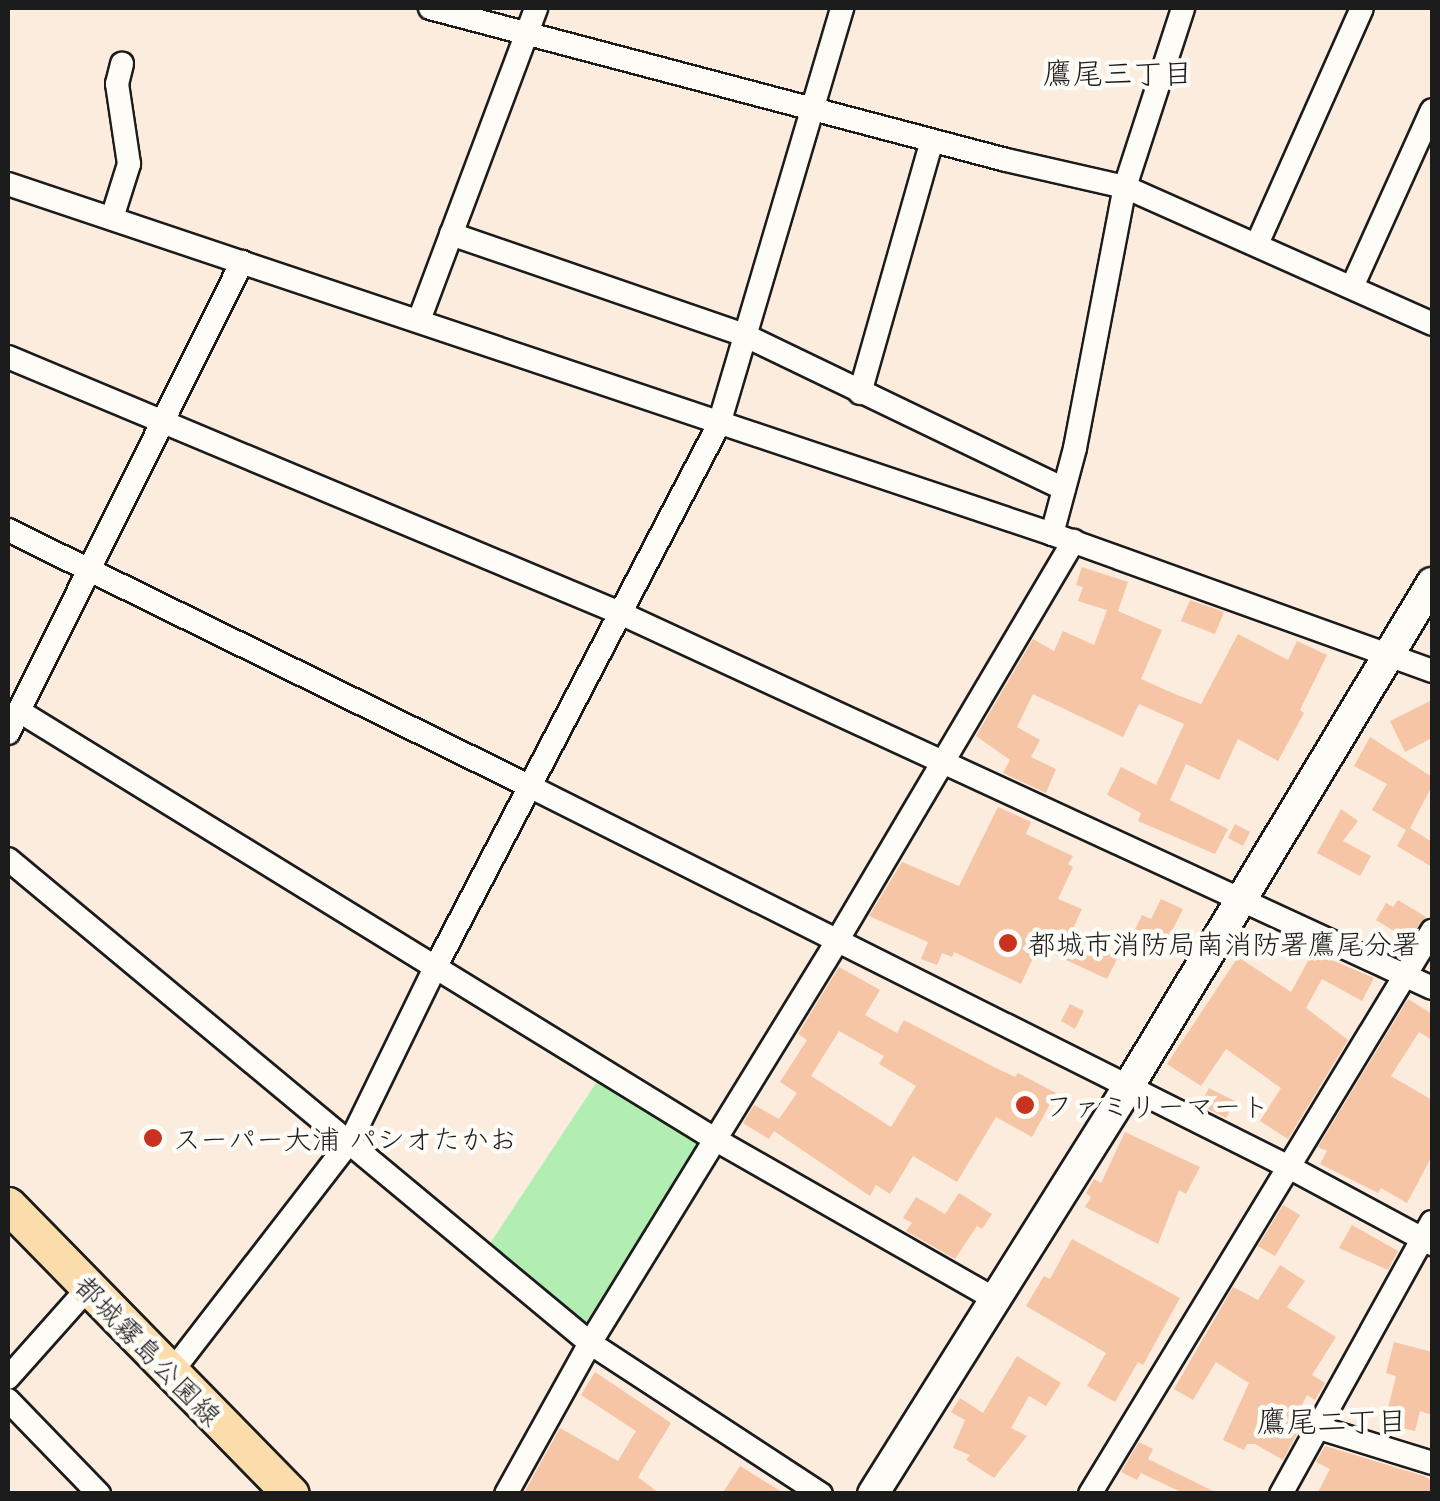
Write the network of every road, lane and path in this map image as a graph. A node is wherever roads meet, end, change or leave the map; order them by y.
1 (430, 8) edge
2 (536, 8) edge
3 (842, 8) edge
4 (1183, 8) edge
5 (1362, 8) edge
6 (526, 34) junction
7 (122, 64) dead end
8 (811, 110) junction
9 (1432, 110) edge
10 (932, 141) junction
11 (8, 184) edge
12 (1124, 186) junction
13 (112, 218) junction
14 (451, 234) junction
15 (1257, 244) junction
16 (242, 262) junction
17 (1352, 287) junction
18 (418, 320) junction
19 (1432, 324) edge
20 (744, 335) junction
21 (8, 357) edge
22 (860, 393) junction
23 (161, 423) junction
24 (718, 424) junction
25 (1064, 489) junction
26 (8, 530) edge
27 (1063, 538) junction
28 (89, 572) junction
29 (1432, 583) edge
30 (620, 613) junction
31 (1389, 654) junction
32 (1432, 671) edge
33 (19, 712) junction
34 (8, 733) edge
35 (944, 760) junction
36 (529, 786) junction
37 (8, 859) edge
38 (1242, 900) junction
39 (1432, 931) edge
40 (837, 941) junction
41 (435, 968) junction
42 (1405, 976) junction
43 (1432, 988) edge
44 (1127, 1089) junction
45 (351, 1140) junction
46 (716, 1140) junction
47 (1287, 1166) junction
48 (8, 1205) edge
49 (1429, 1235) edge
50 (88, 1287) junction
51 (995, 1300) junction
52 (590, 1343) junction
53 (12, 1365) edge
54 (170, 1374) junction
55 (8, 1400) edge
56 (1316, 1427) junction
57 (1432, 1462) edge
58 (275, 1488) edge
59 (506, 1493) edge
60 (99, 1494) edge
61 (821, 1494) edge
62 (873, 1494) edge
63 (1090, 1494) edge
64 (1280, 1494) edge

1 - 6 street
2 - 6 street
3 - 8 street
4 - 12 street
5 - 15 street
6 - 8 street
6 - 14 street
7 - 13 street
8 - 10 street
8 - 20 street
9 - 17 street
10 - 12 street
10 - 22 street
11 - 13 street
12 - 15 street
12 - 25 street
13 - 16 street
14 - 18 street
14 - 20 street
15 - 17 street
16 - 18 street
16 - 23 street
17 - 19 street
18 - 24 street
20 - 22 street
20 - 24 street
21 - 23 street
22 - 25 street
23 - 28 street
23 - 30 street
24 - 27 street
24 - 30 street
25 - 27 street
26 - 28 street
27 - 31 street
27 - 35 street
28 - 33 street
28 - 36 street
29 - 31 street
30 - 35 street
30 - 36 street
31 - 32 street
31 - 38 street
33 - 34 street
33 - 41 street
35 - 38 street
35 - 40 street
36 - 40 street
36 - 41 street
37 - 45 street
38 - 42 street
38 - 44 street
39 - 42 street
40 - 44 street
40 - 46 street
41 - 45 street
41 - 46 street
42 - 43 street
42 - 47 street
44 - 47 street
44 - 51 street
45 - 52 street
45 - 54 street
46 - 51 street
46 - 52 street
47 - 49 street
47 - 63 street
48 - 50 main road, 都城霧島公園線
49 - 56 street
50 - 53 street
50 - 54 main road, 都城霧島公園線
51 - 62 street
52 - 59 street
52 - 61 street
54 - 58 main road, 都城霧島公園線
55 - 60 street
56 - 57 street
56 - 64 street

